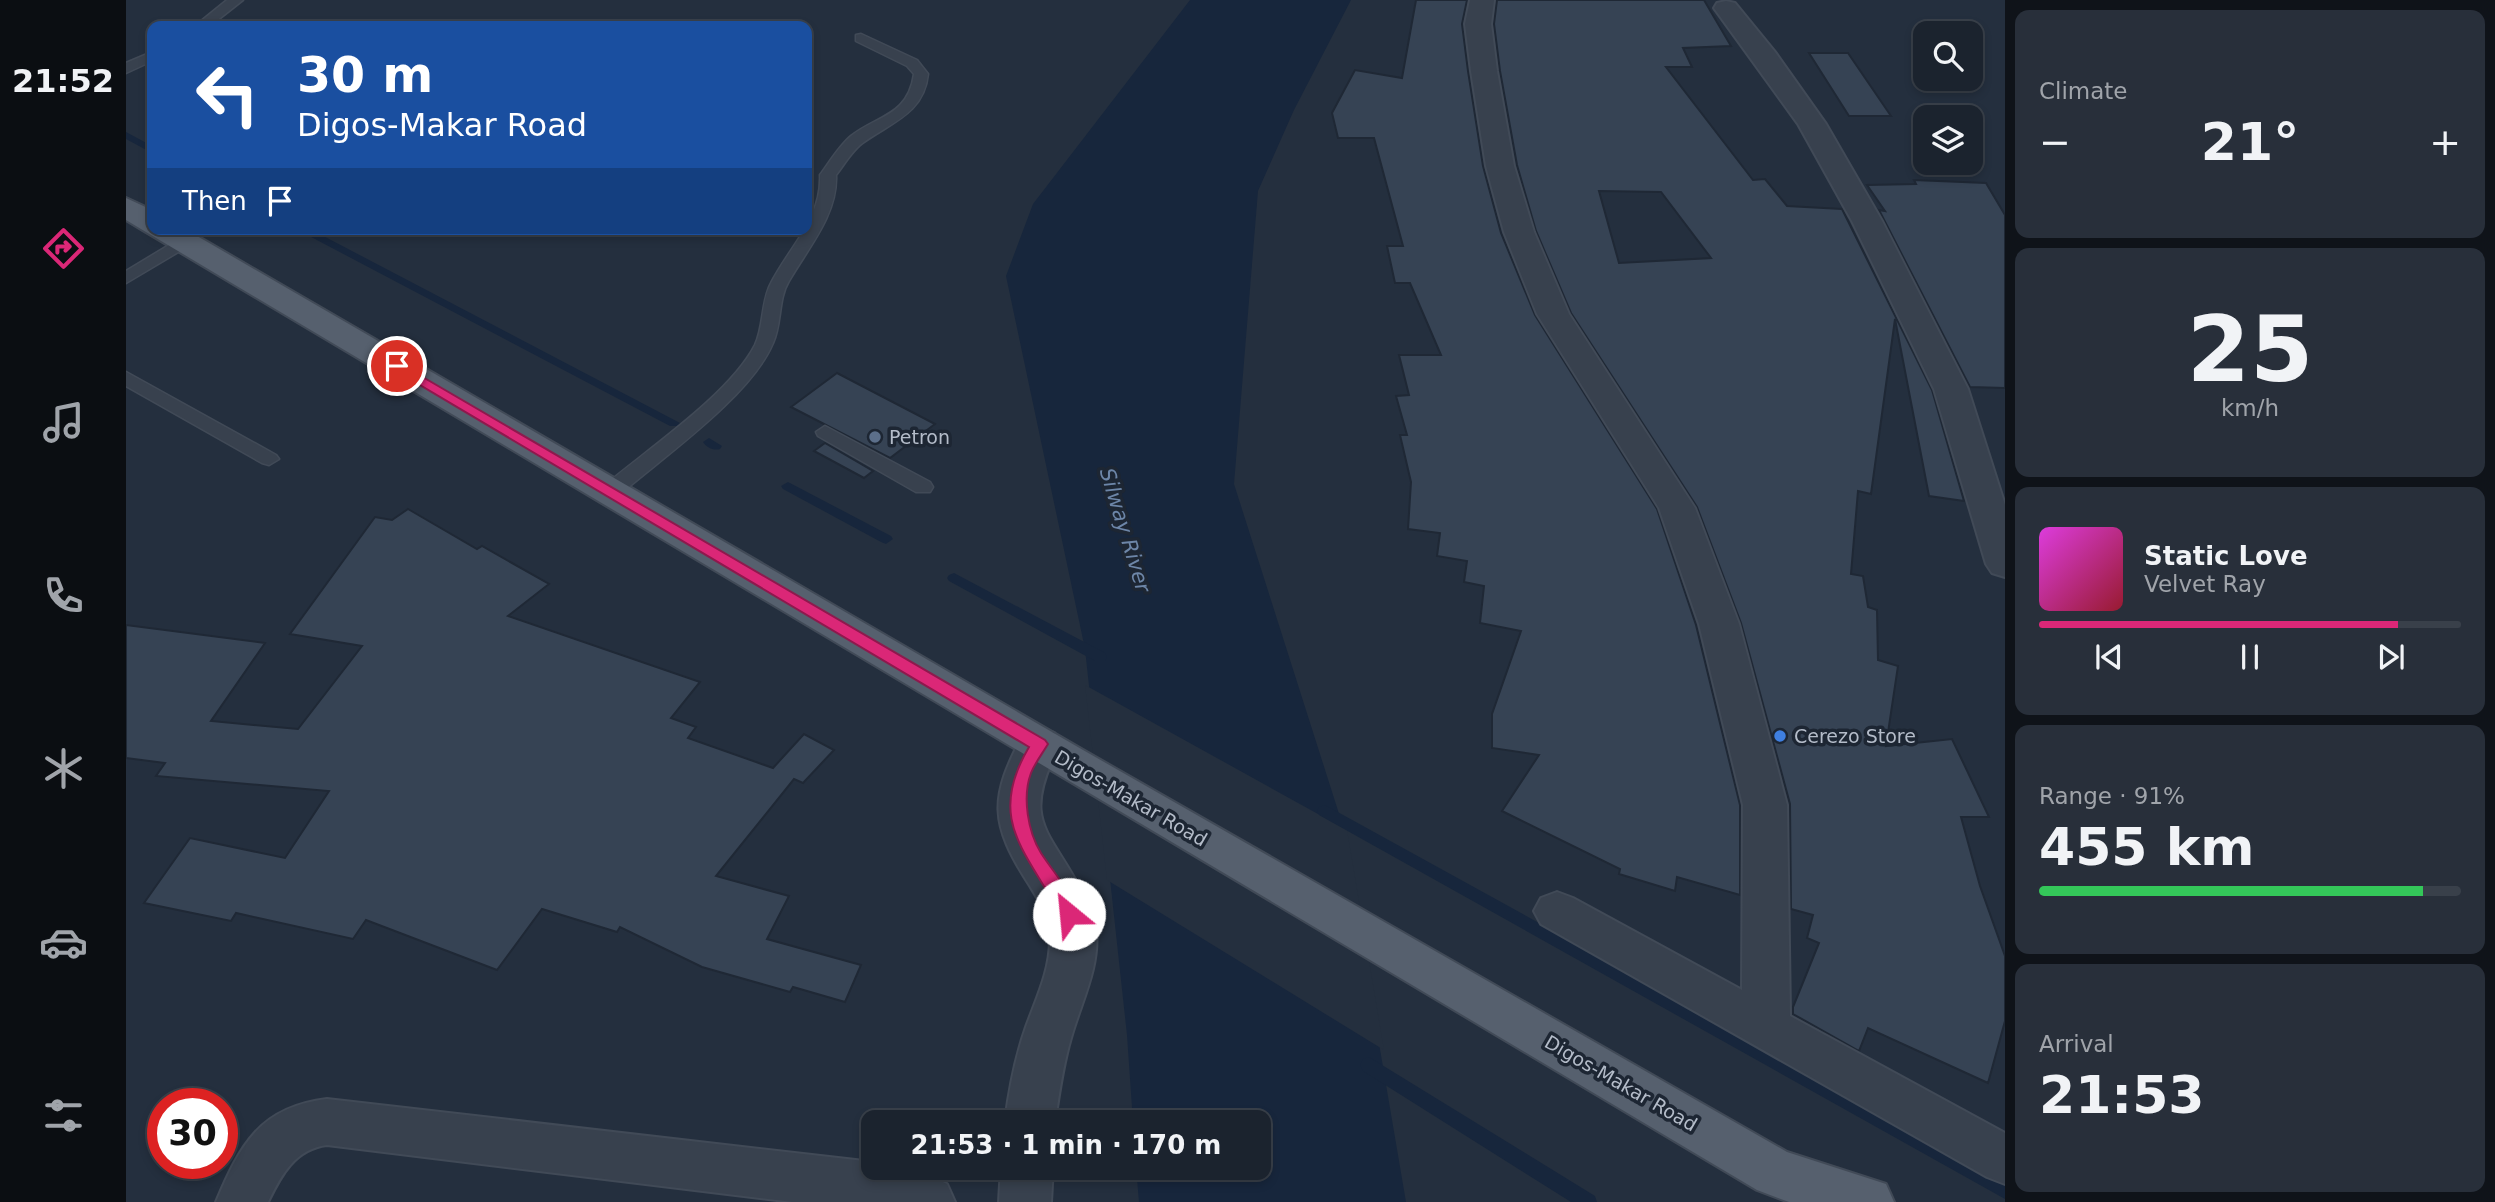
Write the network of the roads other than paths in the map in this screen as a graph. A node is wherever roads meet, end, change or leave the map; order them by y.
1 (236, 0) edge
2 (1482, 0) edge
3 (1726, 8) dead end
4 (209, 21) edge
5 (861, 38) dead end
6 (147, 59) edge
7 (126, 69) edge
8 (126, 207) edge
9 (147, 220) edge
10 (812, 230) edge
11 (174, 235) edge
12 (809, 235) edge
13 (126, 278) edge
14 (126, 378) edge
15 (825, 432) dead end
16 (269, 459) dead end
17 (923, 487) dead end
18 (611, 491) junction
19 (2005, 564) edge
20 (1054, 753) junction
21 (1558, 911) dead end
22 (1766, 1027) junction
23 (1031, 1110) edge
24 (2005, 1160) edge
25 (1026, 1180) edge
26 (1790, 1187) edge
27 (242, 1202) edge
28 (929, 1202) edge
29 (1025, 1202) edge
30 (1868, 1202) edge

1 - 4 lane
2 - 22 street
3 - 19 street
5 - 10 lane
6 - 7 lane
8 - 9 main road
11 - 13 lane
11 - 18 main road, Digos-Makar Road
12 - 18 lane
14 - 16 lane
15 - 17 lane
18 - 20 main road, Digos-Makar Road
20 - 23 street
20 - 26 main road, Digos-Makar Road
21 - 22 street
22 - 24 street
25 - 29 street
26 - 30 main road, Digos-Makar Road
27 - 28 street

